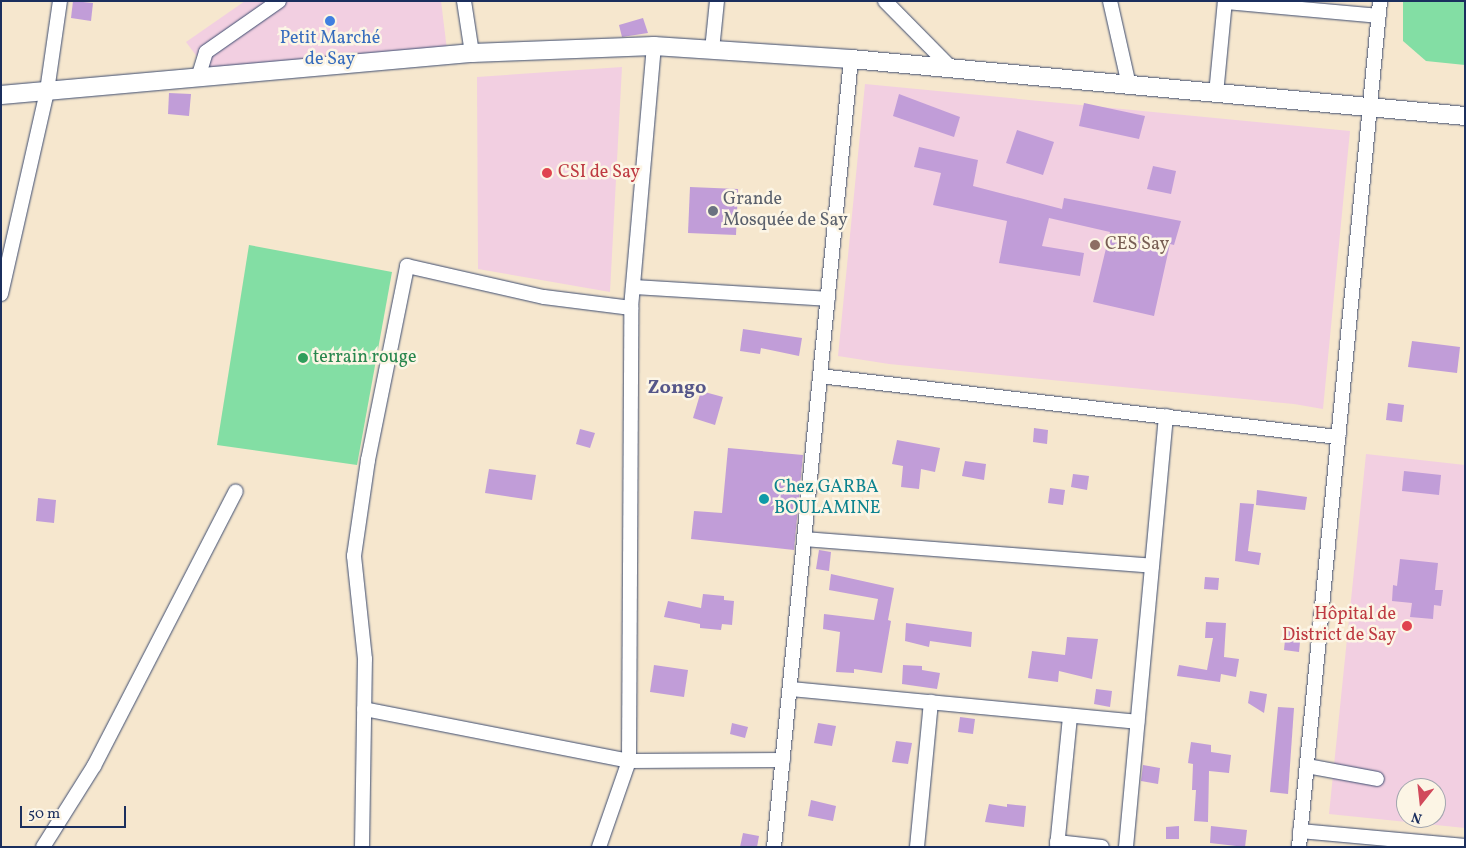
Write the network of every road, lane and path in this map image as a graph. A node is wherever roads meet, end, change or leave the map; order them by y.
1 (60, 1) edge
2 (280, 1) edge
3 (464, 1) edge
4 (717, 1) edge
5 (885, 1) edge
6 (1110, 1) edge
7 (1380, 1) edge
8 (1225, 2) edge
9 (1378, 16) junction
10 (654, 46) junction
11 (712, 50) junction
12 (472, 53) junction
13 (851, 58) junction
14 (951, 68) junction
15 (198, 78) junction
16 (1130, 85) junction
17 (47, 91) junction
18 (1216, 94) junction
19 (1, 95) edge
20 (1370, 108) junction
21 (1465, 116) edge
22 (633, 287) junction
23 (1, 294) edge
24 (828, 299) junction
25 (631, 308) junction
26 (820, 376) junction
27 (1166, 416) junction
28 (1338, 436) junction
29 (236, 491) dead end
30 (804, 539) junction
31 (1152, 566) junction
32 (790, 689) junction
33 (931, 702) junction
34 (364, 709) junction
35 (1070, 716) junction
36 (1138, 722) junction
37 (783, 760) junction
38 (629, 762) junction
39 (1307, 766) junction
40 (1377, 779) dead end
41 (1300, 832) junction
42 (1057, 844) edge
43 (1465, 846) edge
44 (43, 847) edge
45 (362, 847) edge
46 (599, 847) edge
47 (774, 847) edge
48 (917, 847) edge
49 (1102, 847) edge
50 (1126, 847) edge
51 (1299, 847) edge

1 - 17 street
2 - 15 street
3 - 12 street
4 - 11 street
5 - 14 street
6 - 16 street
7 - 9 street
8 - 9 street
8 - 18 street
9 - 20 street
10 - 11 street
10 - 12 street
10 - 22 street
11 - 13 street
12 - 15 street
13 - 14 street
13 - 24 street
14 - 16 street
15 - 17 street
16 - 18 street
17 - 19 street
17 - 23 street
18 - 20 street
20 - 21 street
20 - 28 street
22 - 24 street
22 - 25 street
24 - 26 street
25 - 34 street
25 - 38 street
26 - 27 street
26 - 30 street
27 - 28 street
27 - 31 street
28 - 39 street
29 - 44 street
30 - 31 street
30 - 32 street
31 - 36 street
32 - 33 street
32 - 37 street
33 - 35 street
33 - 48 street
34 - 38 street
34 - 45 street
35 - 36 street
35 - 42 street
36 - 50 street
37 - 38 street
37 - 47 street
38 - 46 street
39 - 40 street
39 - 41 street
41 - 43 street
41 - 51 street
42 - 49 street

